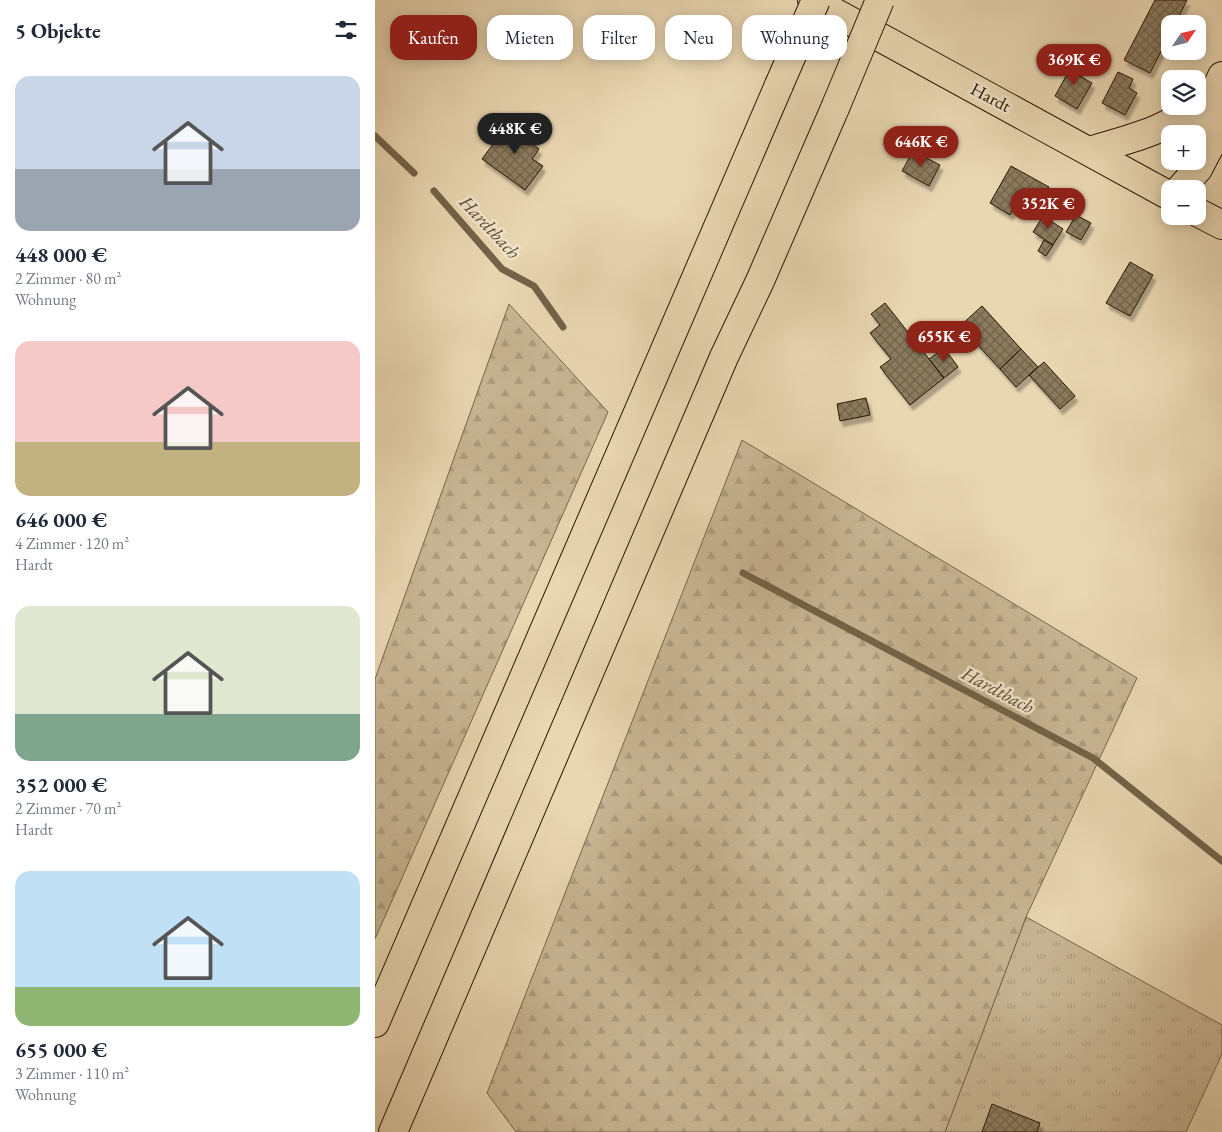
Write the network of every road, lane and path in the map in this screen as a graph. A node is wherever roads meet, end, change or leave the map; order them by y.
1 (812, 0) edge
2 (817, 0) edge
3 (880, 0) edge
4 (1222, 76) edge
5 (1206, 92) edge
6 (1184, 115) edge
7 (1222, 123) edge
8 (1200, 125) edge
9 (1222, 147) edge
10 (1091, 151) junction
11 (1222, 161) edge
12 (1188, 180) edge
13 (1161, 191) edge
14 (1206, 217) edge
15 (1222, 225) edge
16 (375, 1023) edge
17 (393, 1132) edge

1 - 10 main road, Hardt
2 - 16 main road, bridge
3 - 17 main road, bridge
4 - 5 main road
4 - 8 main road
6 - 10 main road
7 - 12 main road
9 - 11 main road
10 - 13 main road, Hardt
14 - 15 main road

